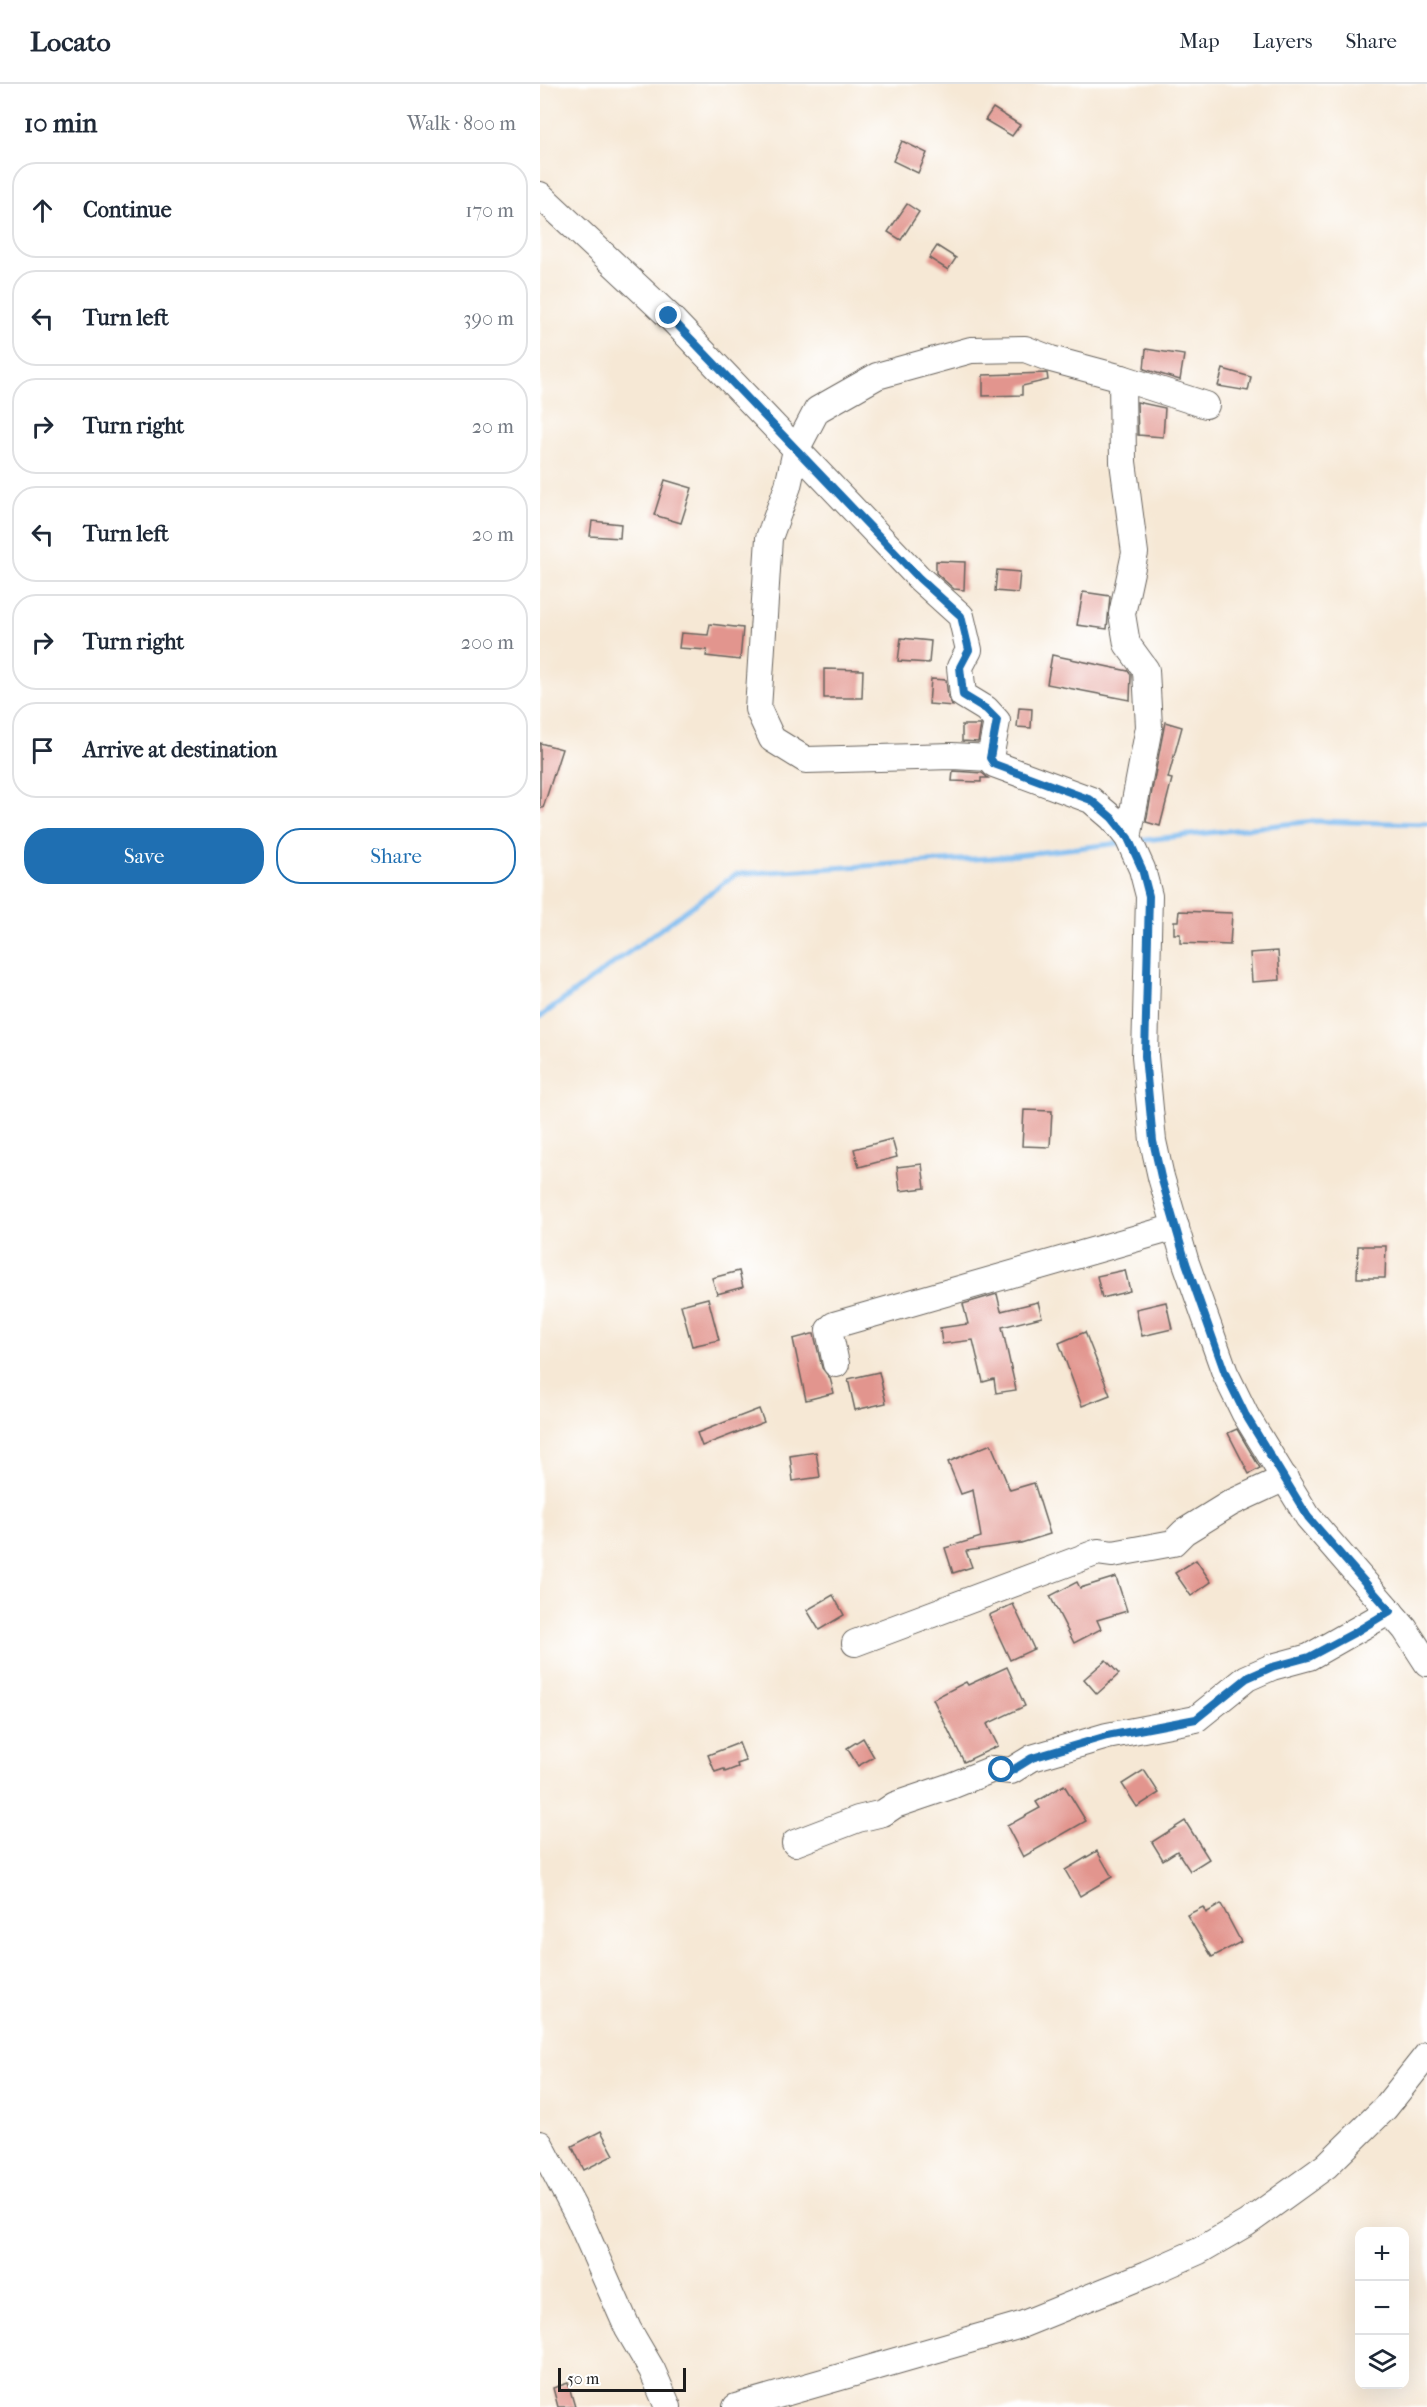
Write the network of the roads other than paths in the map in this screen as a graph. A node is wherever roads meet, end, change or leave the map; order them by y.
1 (540, 195) edge
2 (1122, 378) junction
3 (1206, 405) dead end
4 (796, 450) junction
5 (990, 758) junction
6 (1128, 838) junction
7 (1176, 1227) junction
8 (836, 1364) dead end
9 (1285, 1478) junction
10 (1390, 1611) junction
11 (855, 1643) dead end
12 (1427, 1663) edge
13 (795, 1843) dead end
14 (1427, 2055) edge
15 (540, 2144) edge
16 (668, 2407) edge
17 (736, 2407) edge

1 - 4 street
2 - 3 street
2 - 4 street
2 - 6 street
4 - 5 street
4 - 5 street
5 - 6 street
6 - 7 street
7 - 8 street
7 - 9 street
9 - 10 street
9 - 11 street
10 - 12 street
10 - 13 street
14 - 17 street
15 - 16 street

